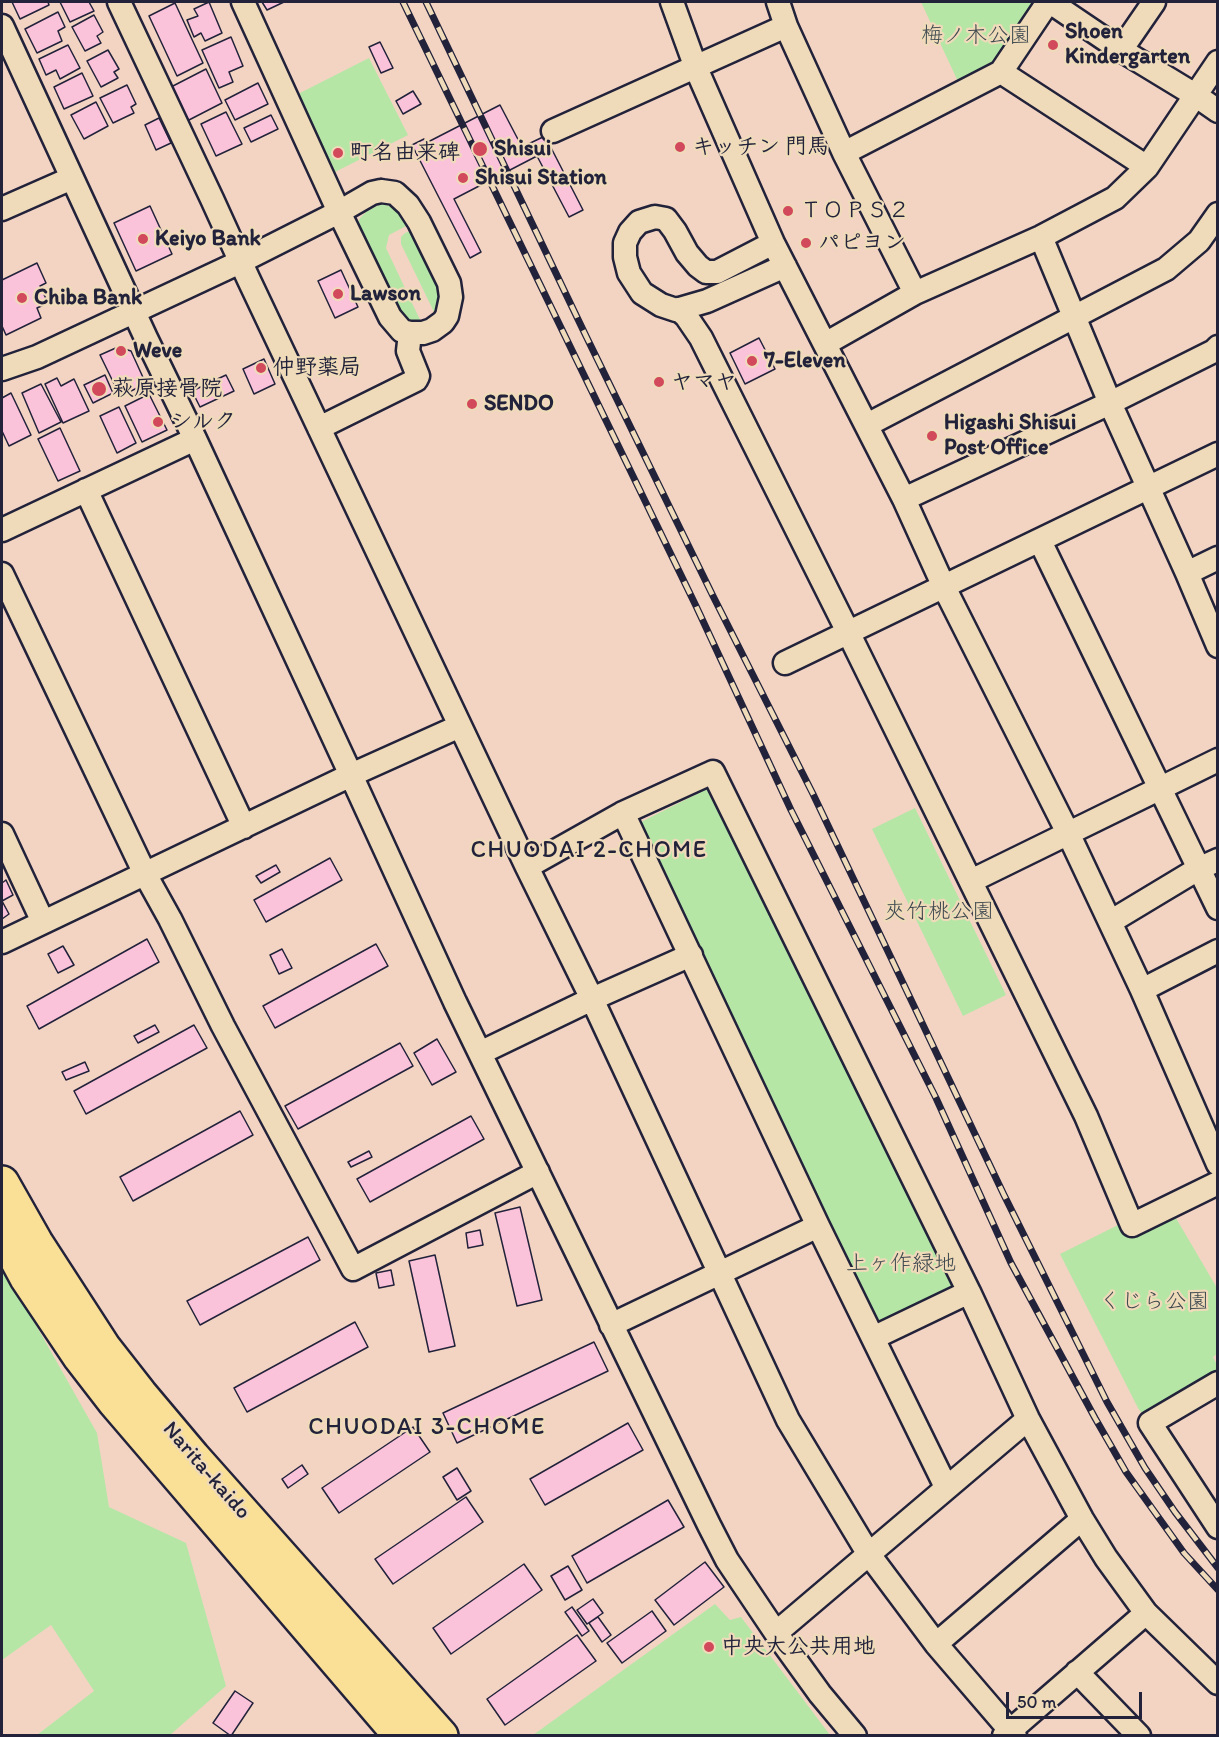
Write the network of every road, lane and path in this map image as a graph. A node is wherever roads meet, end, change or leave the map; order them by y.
1 (118, 2) edge
2 (243, 2) edge
3 (672, 2) edge
4 (778, 2) edge
5 (1049, 2) edge
6 (1154, 2) edge
7 (2, 26) edge
8 (786, 26) junction
9 (1121, 50) junction
10 (1218, 62) edge
11 (696, 68) junction
12 (1001, 72) junction
13 (1195, 95) junction
14 (1218, 111) edge
15 (553, 131) dead end
16 (844, 153) junction
17 (1147, 167) junction
18 (72, 178) junction
19 (2, 209) edge
20 (339, 212) junction
21 (1218, 214) edge
22 (1041, 237) junction
23 (773, 243) junction
24 (240, 262) junction
25 (785, 266) junction
26 (915, 293) junction
27 (678, 309) junction
28 (133, 311) junction
29 (1074, 317) junction
30 (410, 333) junction
31 (825, 344) junction
32 (1218, 347) edge
33 (2, 369) edge
34 (1110, 403) junction
35 (867, 425) junction
36 (319, 428) junction
37 (195, 439) junction
38 (1218, 454) edge
39 (1148, 489) junction
40 (86, 490) junction
41 (904, 499) junction
42 (2, 530) edge
43 (1040, 541) junction
44 (1218, 558) edge
45 (1187, 573) junction
46 (2, 574) edge
47 (944, 587) junction
48 (848, 632) junction
49 (1218, 646) edge
50 (785, 663) dead end
51 (460, 726) junction
52 (1218, 760) edge
53 (351, 775) junction
54 (1160, 789) junction
55 (623, 813) junction
56 (244, 827) junction
57 (1068, 833) junction
58 (2, 834) edge
59 (1208, 864) edge
60 (527, 867) junction
61 (145, 874) junction
62 (971, 881) junction
63 (1218, 908) edge
64 (43, 922) junction
65 (1110, 922) junction
66 (2, 942) edge
67 (1218, 951) edge
68 (691, 955) junction
69 (1142, 990) junction
70 (592, 999) junction
71 (480, 1053) junction
72 (1218, 1164) edge
73 (538, 1172) junction
74 (2, 1183) edge
75 (1218, 1183) edge
76 (818, 1226) junction
77 (2, 1232) edge
78 (720, 1274) junction
79 (969, 1292) junction
80 (611, 1325) junction
81 (873, 1338) junction
82 (1218, 1383) edge
83 (1028, 1419) junction
84 (946, 1487) junction
85 (1082, 1519) junction
86 (1218, 1527) edge
87 (868, 1553) junction
88 (1146, 1613) junction
89 (776, 1633) junction
90 (936, 1644) junction
91 (1077, 1672) junction
92 (1218, 1683) edge
93 (1010, 1734) edge
94 (401, 1736) edge
95 (441, 1736) edge
96 (855, 1736) edge
97 (1139, 1736) edge

1 - 24 street
2 - 20 street
3 - 11 street
4 - 8 street
5 - 9 street
5 - 12 street
6 - 9 street
7 - 18 street
8 - 11 street
8 - 16 street
9 - 13 street
10 - 13 street
11 - 15 street
11 - 23 street
12 - 16 street
12 - 17 street
13 - 14 street
13 - 17 street
16 - 26 street
17 - 22 street
18 - 19 street
18 - 28 street
20 - 24 street
20 - 30 street
20 - 30 street
21 - 29 street
22 - 26 street
22 - 29 street
23 - 25 street
23 - 27 street
24 - 28 street
24 - 36 street
25 - 27 street
25 - 31 street
26 - 31 street
27 - 48 street
28 - 33 street
28 - 37 street
29 - 34 street
29 - 35 street
30 - 36 street
31 - 35 street
32 - 34 street
34 - 39 street
34 - 41 street
35 - 41 street
36 - 51 street
37 - 40 street
37 - 53 street
38 - 39 street
39 - 43 street
39 - 45 street
40 - 42 street
40 - 56 street
41 - 47 street
43 - 47 street
43 - 54 street
44 - 45 street
45 - 49 street
46 - 61 street
47 - 48 street
47 - 57 street
48 - 50 street
48 - 62 street
51 - 53 street
51 - 60 street
52 - 54 street
53 - 56 street
53 - 71 street
54 - 57 street
54 - 59 street
55 - 60 street
55 - 68 street
55 - 79 street
56 - 61 street
57 - 62 street
57 - 65 street
58 - 64 street
59 - 63 street
59 - 65 street
60 - 70 street
61 - 64 street
61 - 73 street
62 - 75 street
64 - 66 street
65 - 69 street
67 - 69 street
68 - 70 street
68 - 76 street
69 - 72 street
70 - 71 street
70 - 78 street
71 - 73 street
73 - 80 street
74 - 95 highway, Narita-kaido
76 - 78 street
76 - 81 street
77 - 94 highway, Narita-kaido
78 - 80 street
78 - 87 street
79 - 81 street
79 - 83 street
80 - 89 street
81 - 84 street
82 - 86 street
83 - 84 street
83 - 85 street
84 - 87 street
85 - 88 street
85 - 90 street
87 - 89 street
87 - 90 street
88 - 91 street
88 - 92 street
89 - 96 street
90 - 93 street
91 - 93 street
91 - 97 street

